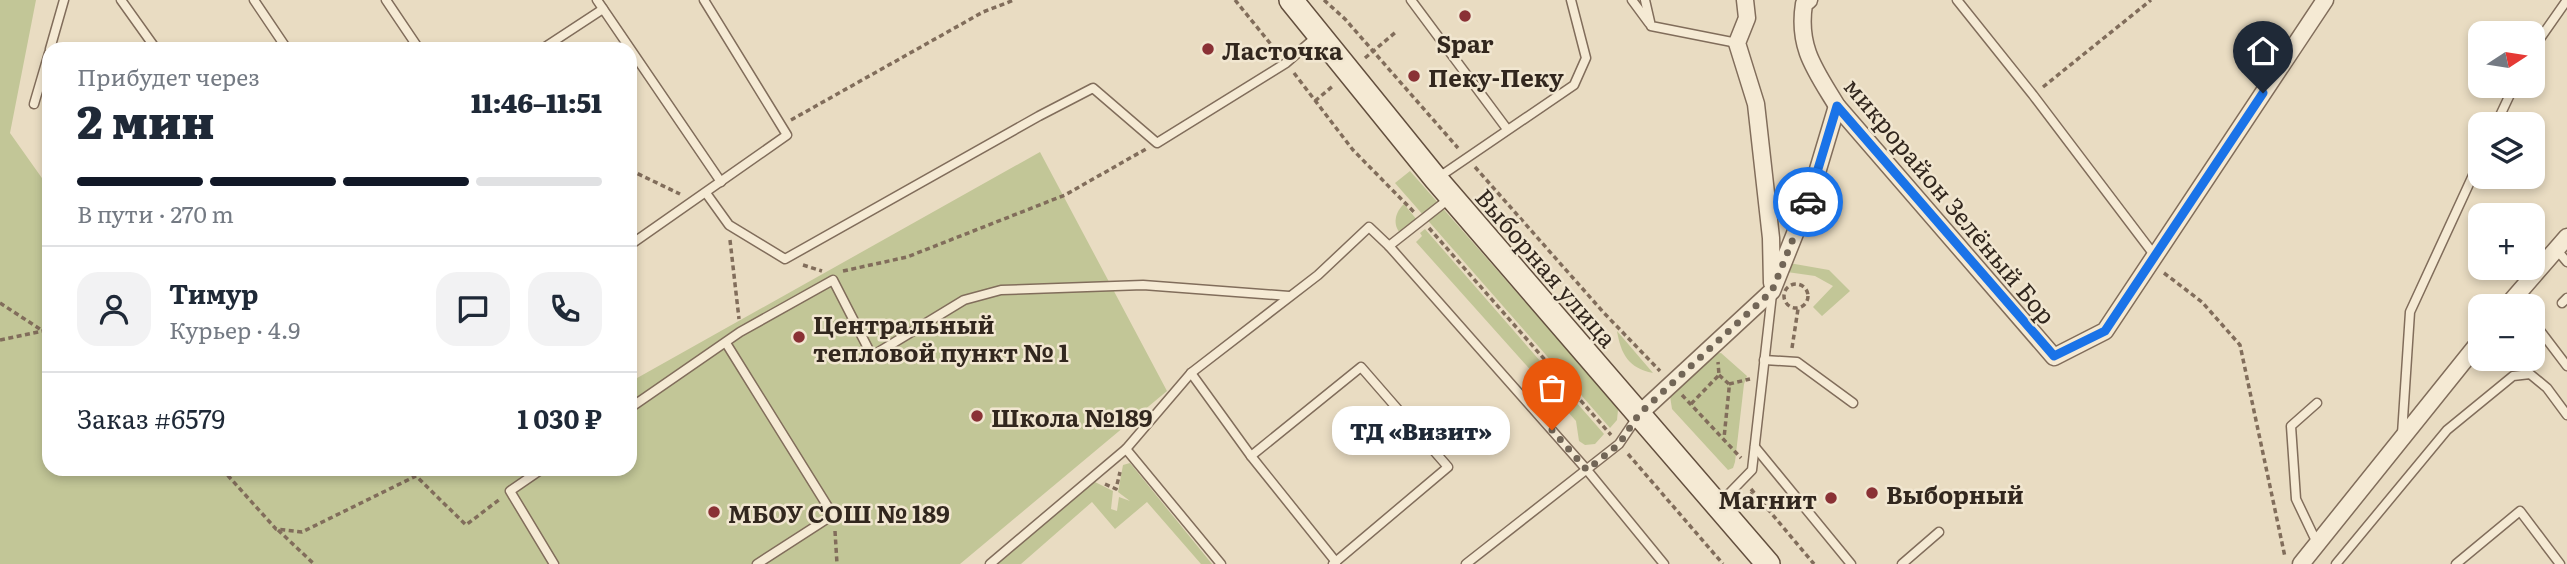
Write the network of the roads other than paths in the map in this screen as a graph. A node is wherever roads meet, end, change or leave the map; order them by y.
1 (64, 0) edge
2 (121, 0) edge
3 (254, 0) edge
4 (386, 0) edge
5 (597, 0) edge
6 (704, 0) edge
7 (1291, 0) edge
8 (1411, 0) edge
9 (1571, 0) edge
10 (1632, 0) edge
11 (1645, 0) edge
12 (1745, 0) edge
13 (1809, 0) edge
14 (1957, 0) edge
15 (2325, 0) edge
16 (2567, 0) edge
17 (603, 9) junction
18 (1651, 26) junction
19 (2545, 31) edge
20 (1319, 35) junction
21 (52, 42) edge
22 (151, 42) edge
23 (282, 42) edge
24 (414, 42) edge
25 (553, 42) edge
26 (625, 42) edge
27 (1737, 43) junction
28 (637, 59) edge
29 (42, 78) edge
30 (34, 104) dead end
31 (1837, 106) junction
32 (1507, 129) junction
33 (1436, 179) junction
34 (720, 182) junction
35 (2468, 186) edge
36 (706, 193) junction
37 (1452, 197) junction
38 (637, 240) edge
39 (1389, 246) junction
40 (2564, 249) edge
41 (2153, 260) junction
42 (1772, 291) junction
43 (2523, 294) edge
44 (1289, 296) junction
45 (2545, 337) edge
46 (726, 342) junction
47 (2468, 356) edge
48 (1765, 360) junction
49 (2567, 366) edge
50 (1191, 373) junction
51 (637, 403) edge
52 (2317, 403) dead end
53 (1853, 404) dead end
54 (1639, 414) junction
55 (2567, 415) edge
56 (2402, 437) junction
57 (1755, 447) junction
58 (1126, 449) junction
59 (1251, 456) junction
60 (1587, 470) junction
61 (532, 476) edge
62 (1716, 506) junction
63 (1939, 532) dead end
64 (2317, 542) junction
65 (1334, 563) edge
66 (554, 564) edge
67 (757, 564) edge
68 (990, 564) edge
69 (1221, 564) edge
70 (1466, 564) edge
71 (1664, 564) edge
72 (1768, 564) edge
73 (1851, 564) edge
74 (1902, 564) edge
75 (2301, 564) edge
76 (2336, 564) edge
77 (2456, 564) edge
78 (2560, 564) edge

1 - 21 lane
2 - 22 lane
3 - 23 lane
4 - 24 lane
5 - 17 lane
6 - 34 lane
7 - 20 main road, Выборная улица
8 - 32 lane
9 - 32 lane
10 - 18 lane
11 - 18 lane
12 - 27 street
13 - 31 street, микрорайон Зелёный Бор
14 - 41 lane
15 - 41 street, микрорайон Зелёный Бор
16 - 19 lane
17 - 25 lane
17 - 26 lane
18 - 27 lane
20 - 33 main road, Выборная улица
20 - 36 lane
27 - 42 street
28 - 34 lane
29 - 30 lane
31 - 41 street, микрорайон Зелёный Бор
31 - 42 street
32 - 33 lane
33 - 37 main road, Выборная улица
34 - 36 lane
35 - 56 lane
36 - 38 lane
37 - 39 lane
37 - 54 main road, Выборная улица
39 - 44 lane
39 - 60 lane
40 - 43 street
42 - 48 lane
42 - 54 street
44 - 46 lane
44 - 50 lane
45 - 49 lane
46 - 51 lane
46 - 67 lane
47 - 56 street
48 - 53 lane
48 - 57 lane
50 - 58 lane
50 - 59 lane
52 - 64 lane
54 - 60 lane
54 - 62 main road, Выборная улица
55 - 76 lane
56 - 64 street
57 - 62 lane
57 - 73 lane
58 - 68 lane
58 - 69 lane
59 - 65 lane
59 - 65 lane
60 - 70 lane
60 - 71 lane
61 - 66 lane
62 - 72 main road, Выборная улица
63 - 74 lane
64 - 75 street
77 - 78 lane

